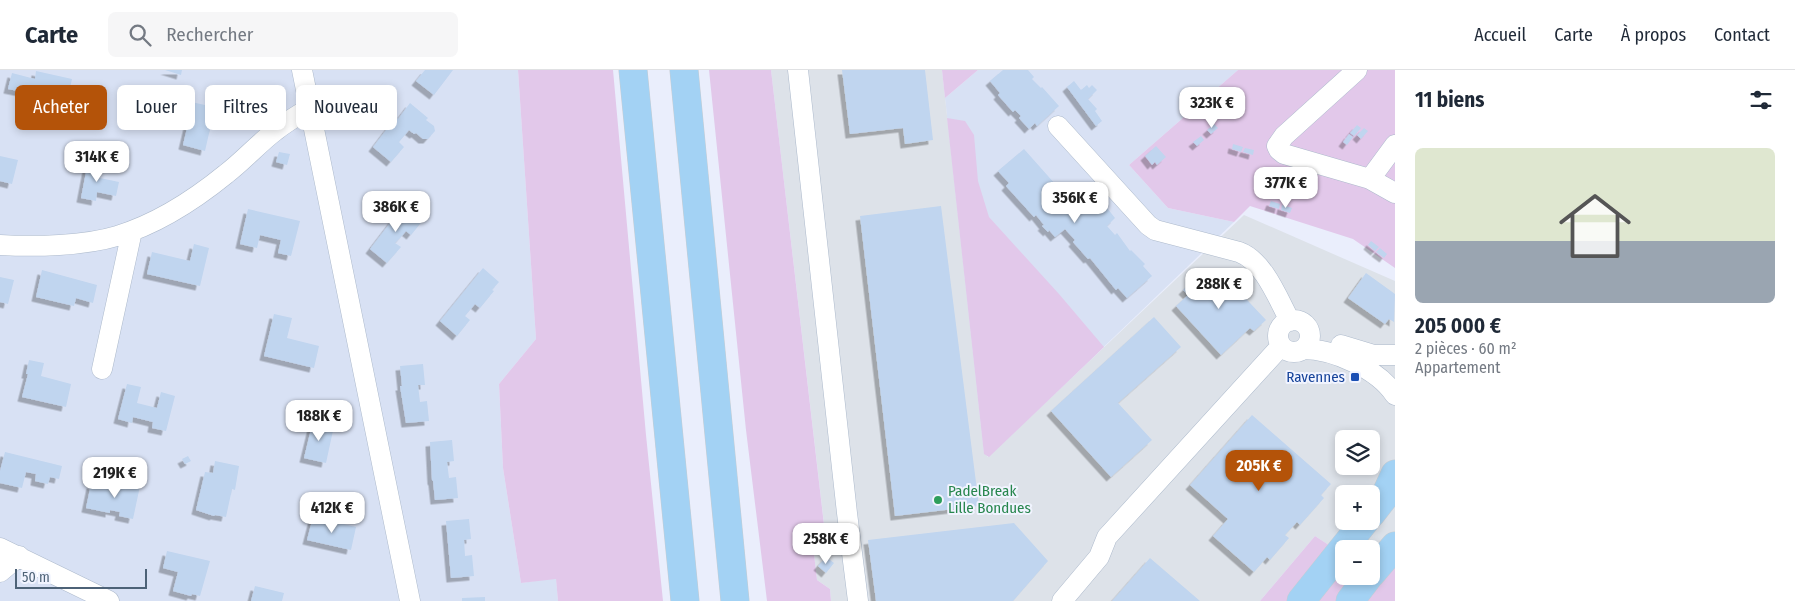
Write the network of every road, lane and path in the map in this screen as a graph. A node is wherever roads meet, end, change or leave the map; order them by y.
1 (302, 70) edge
2 (633, 70) edge
3 (684, 70) edge
4 (798, 70) edge
5 (1357, 70) edge
6 (305, 85) edge
7 (296, 117) edge
8 (1058, 126) dead end
9 (314, 130) edge
10 (1395, 145) edge
11 (1370, 179) junction
12 (1395, 193) edge
13 (132, 231) junction
14 (0, 245) edge
15 (1290, 322) junction
16 (1305, 340) junction
17 (1281, 346) junction
18 (1395, 355) edge
19 (102, 369) dead end
20 (1395, 395) edge
21 (718, 415) junction
22 (1395, 474) edge
23 (1380, 502) edge
24 (1358, 530) edge
25 (1395, 546) edge
26 (0, 548) edge
27 (20, 556) junction
28 (1331, 563) junction
29 (1380, 563) edge
30 (0, 572) edge
31 (1362, 585) edge
32 (109, 601) edge
33 (410, 601) edge
34 (685, 601) edge
35 (735, 601) edge
36 (754, 601) edge
37 (858, 601) edge
38 (1062, 601) edge
39 (1297, 601) edge
40 (1301, 601) edge
41 (1350, 601) edge

1 - 6 street
2 - 34 highway
3 - 21 highway
4 - 37 street
5 - 11 street
7 - 13 street
8 - 15 street
9 - 33 street
10 - 11 street
11 - 12 street
13 - 14 street
13 - 19 street
15 - 16 street
15 - 17 street
16 - 17 street
16 - 18 street
16 - 20 street
17 - 38 street
21 - 35 highway
21 - 36 highway
22 - 23 highway
24 - 28 highway
25 - 29 highway
26 - 27 street
27 - 30 street
27 - 32 street
28 - 39 highway
28 - 40 highway
31 - 41 highway

